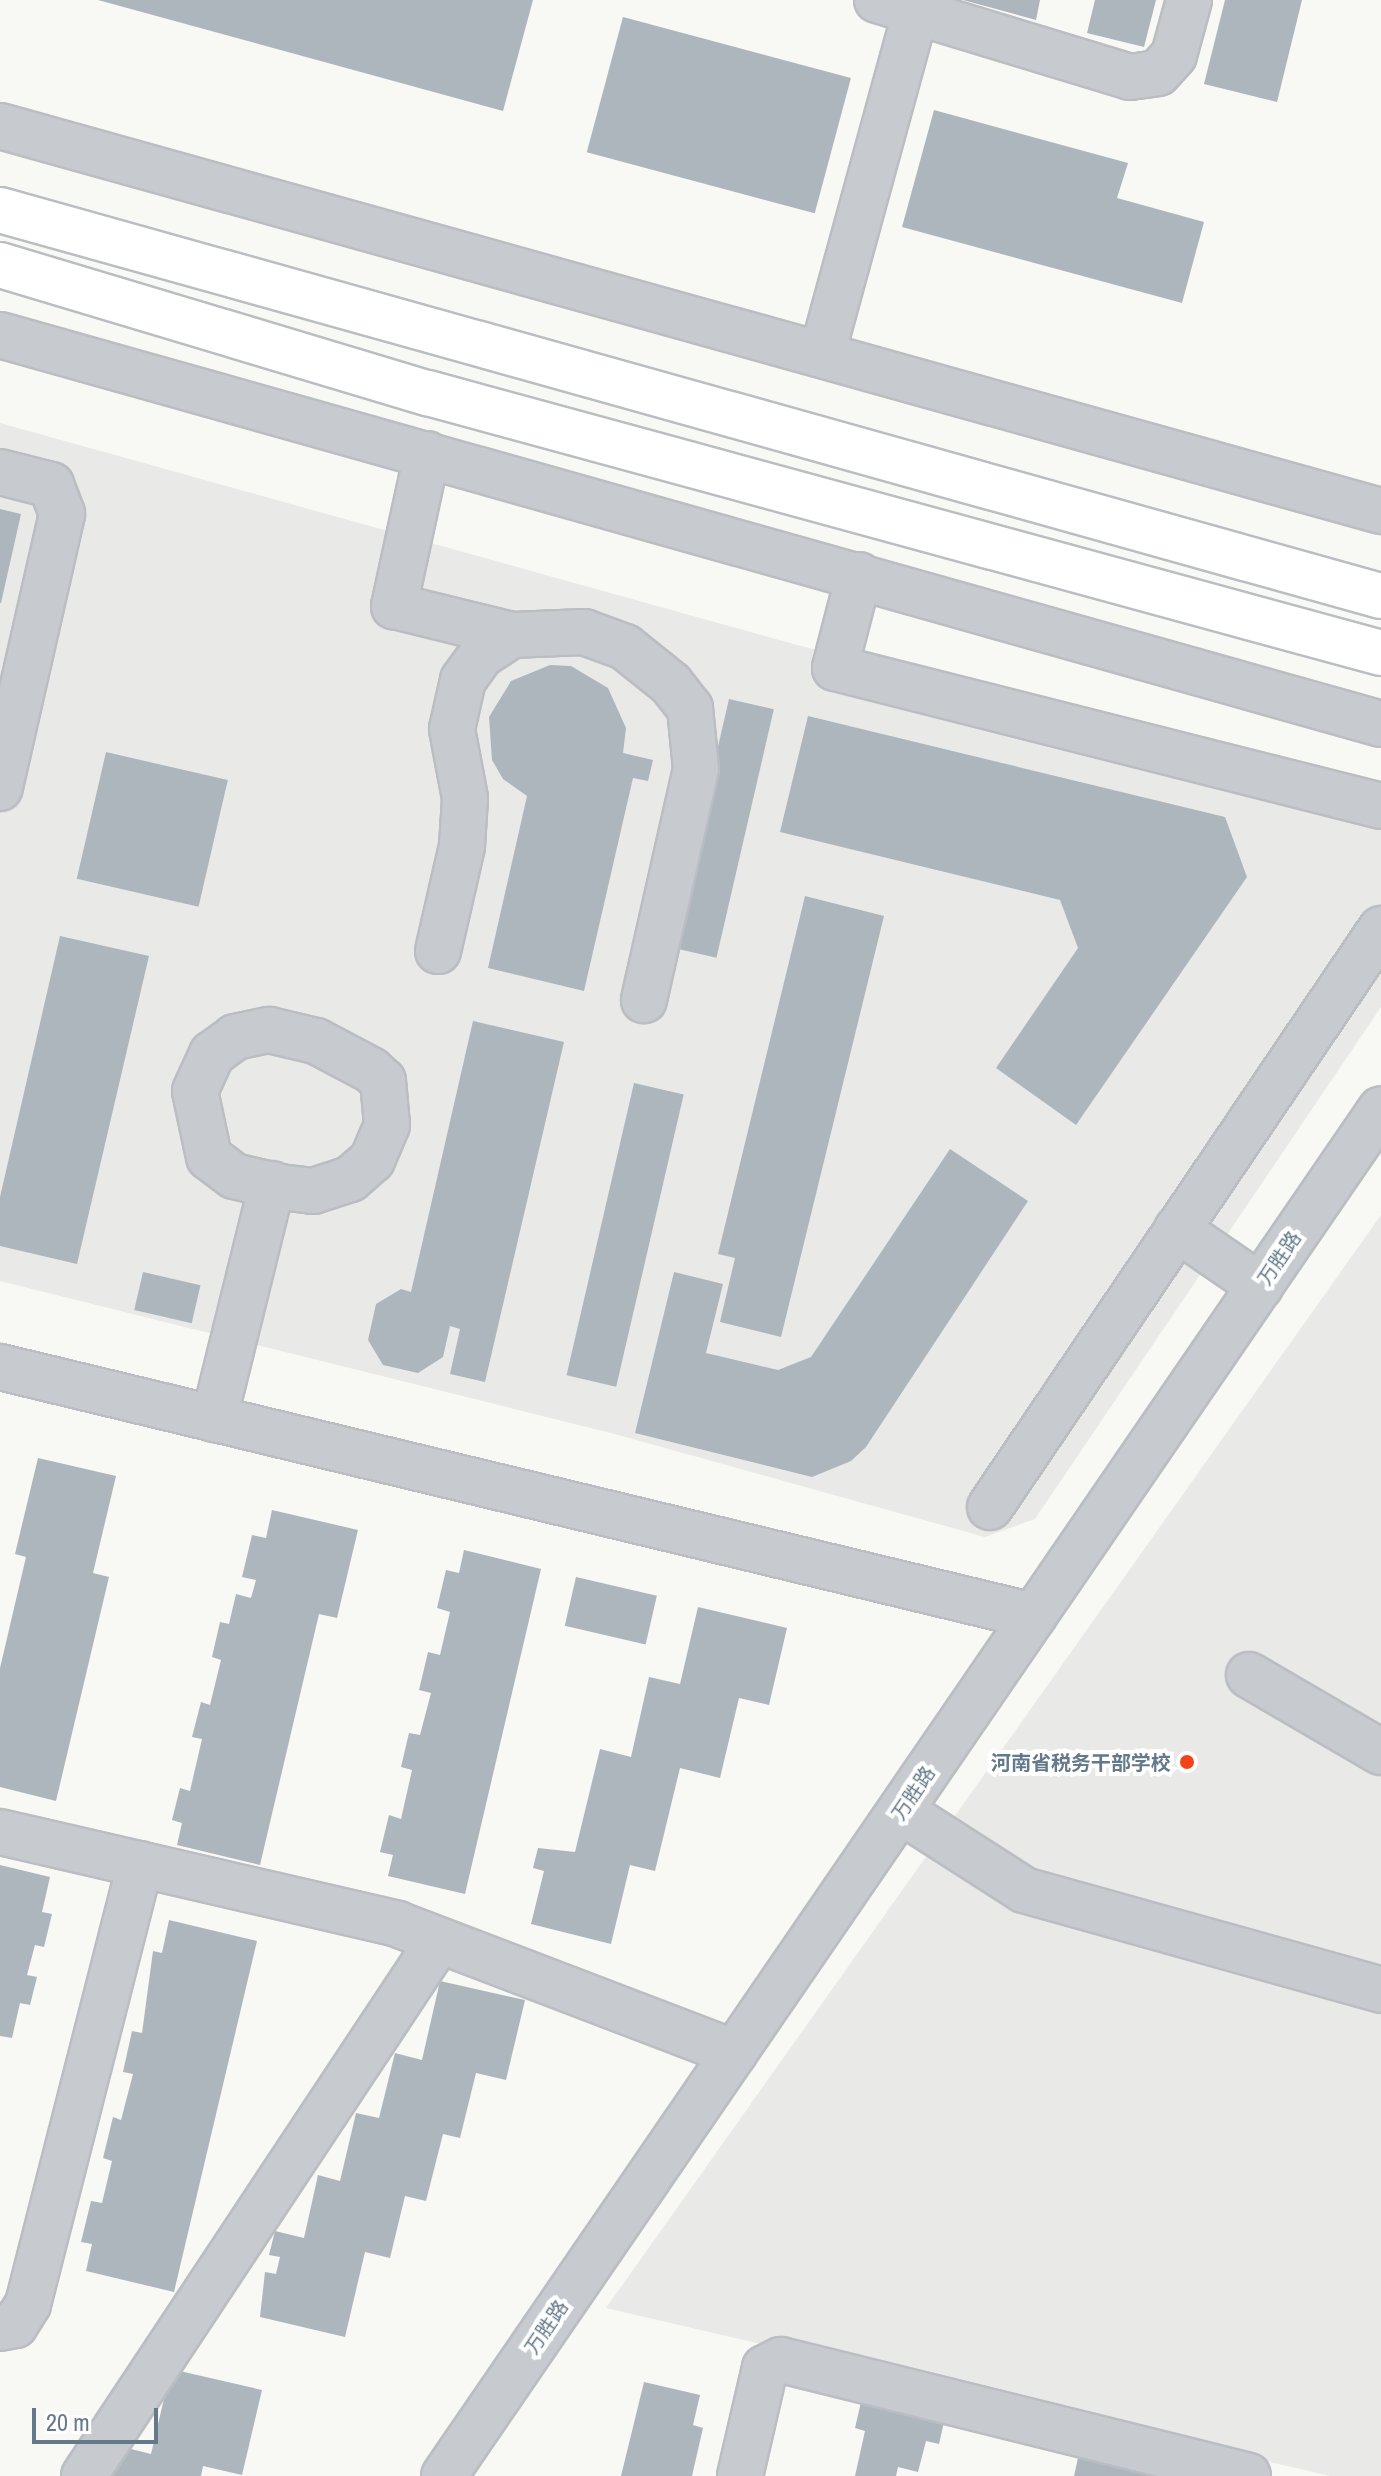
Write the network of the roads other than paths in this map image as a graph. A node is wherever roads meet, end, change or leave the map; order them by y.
1 (1189, 0) edge
2 (896, 7) edge
3 (0, 126) edge
4 (0, 210) edge
5 (0, 265) edge
6 (0, 335) edge
7 (822, 354) junction
8 (427, 454) junction
9 (0, 472) edge
10 (1381, 511) edge
11 (859, 575) junction
12 (1381, 596) edge
13 (512, 635) junction
14 (1381, 653) edge
15 (1381, 724) edge
16 (0, 788) edge
17 (1381, 806) edge
18 (1381, 929) edge
19 (438, 951) dead end
20 (644, 1000) dead end
21 (1381, 1109) edge
22 (272, 1184) junction
23 (1177, 1229) junction
24 (1260, 1286) junction
25 (0, 1367) edge
26 (214, 1419) junction
27 (990, 1507) dead end
28 (1033, 1616) junction
29 (1249, 1675) dead end
30 (1381, 1752) edge
31 (901, 1811) junction
32 (0, 1832) edge
33 (140, 1864) junction
34 (438, 1942) junction
35 (1381, 1990) edge
36 (734, 2053) junction
37 (0, 2328) edge
38 (84, 2476) edge
39 (444, 2476) edge
40 (740, 2476) edge
41 (1248, 2476) edge

1 - 2 street
2 - 7 street
3 - 7 street
4 - 12 main road
5 - 14 main road
6 - 8 street
7 - 10 street
8 - 11 street
8 - 13 street
9 - 16 street
11 - 15 street
11 - 17 street
13 - 19 street
13 - 20 street
18 - 23 street
21 - 24 street, 万胜路
22 - 22 street
22 - 26 street
23 - 24 street
23 - 27 street
24 - 28 street, 万胜路
25 - 26 street
26 - 28 street
28 - 31 street, 万胜路
29 - 30 street
31 - 35 street
31 - 36 street, 万胜路
32 - 33 street
33 - 34 street
33 - 37 street
34 - 36 street
34 - 38 street
36 - 39 street, 万胜路
40 - 41 street

